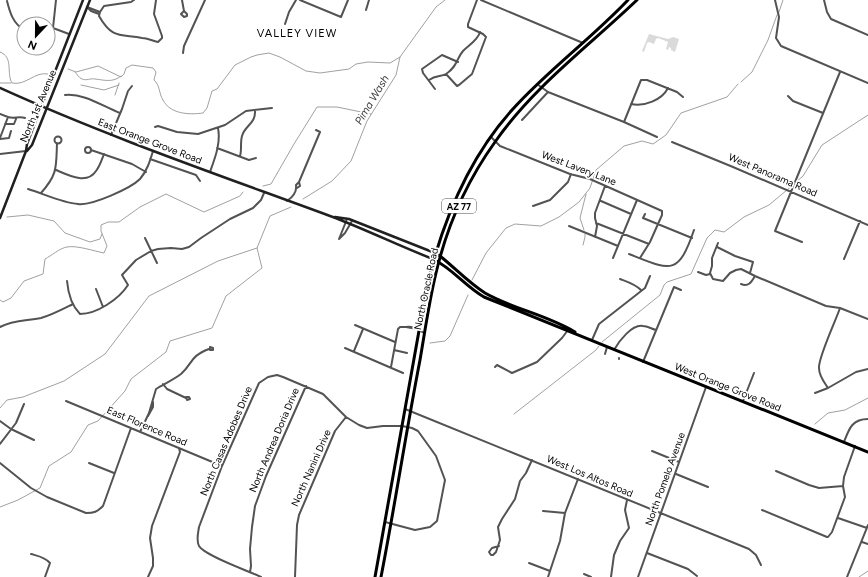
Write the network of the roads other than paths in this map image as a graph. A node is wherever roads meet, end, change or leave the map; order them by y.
1 (56, 0) edge
2 (83, 0) edge
3 (90, 0) edge
4 (115, 0) edge
5 (134, 0) edge
6 (156, 0) edge
7 (182, 0) edge
8 (205, 0) edge
9 (296, 0) edge
10 (300, 0) edge
11 (348, 0) edge
12 (370, 0) edge
13 (477, 0) edge
14 (481, 0) edge
15 (636, 0) edge
16 (775, 0) edge
17 (824, 0) edge
18 (8, 1) edge
19 (627, 1) edge
20 (115, 4) junction
21 (81, 5) junction
22 (87, 7) junction
23 (630, 7) junction
24 (366, 10) dead end
25 (184, 12) dead end
26 (100, 13) junction
27 (54, 16) edge
28 (16, 24) edge
29 (285, 24) dead end
30 (56, 29) edge
31 (480, 32) junction
32 (70, 34) junction
33 (868, 35) edge
34 (583, 43) junction
35 (588, 45) junction
36 (183, 53) dead end
37 (458, 62) junction
38 (840, 72) junction
39 (446, 74) junction
40 (429, 80) junction
41 (868, 83) edge
42 (537, 84) junction
43 (132, 86) dead end
44 (0, 88) edge
45 (541, 88) junction
46 (668, 88) junction
47 (435, 89) dead end
48 (548, 92) junction
49 (65, 95) dead end
50 (683, 96) dead end
51 (788, 96) dead end
52 (631, 104) junction
53 (41, 107) junction
54 (272, 108) dead end
55 (46, 109) junction
56 (255, 110) junction
57 (120, 113) junction
58 (823, 113) junction
59 (0, 114) edge
60 (8, 117) junction
61 (25, 118) dead end
62 (16, 119) junction
63 (522, 120) dead end
64 (624, 122) junction
65 (5, 124) junction
66 (155, 127) dead end
67 (218, 128) junction
68 (316, 130) dead end
69 (11, 131) dead end
70 (111, 135) junction
71 (491, 137) junction
72 (657, 137) dead end
73 (0, 138) edge
74 (495, 142) junction
75 (672, 142) dead end
76 (57, 143) dead end
77 (217, 148) junction
78 (91, 150) dead end
79 (26, 151) junction
80 (153, 151) junction
81 (0, 154) edge
82 (104, 154) junction
83 (240, 156) junction
84 (256, 158) dead end
85 (150, 159) junction
86 (56, 170) junction
87 (146, 172) junction
88 (210, 172) junction
89 (571, 174) junction
90 (200, 180) dead end
91 (606, 186) junction
92 (28, 189) dead end
93 (791, 191) junction
94 (41, 193) junction
95 (264, 193) junction
96 (293, 197) junction
97 (637, 200) junction
98 (288, 201) junction
99 (601, 201) junction
100 (296, 204) junction
101 (534, 206) dead end
102 (631, 214) junction
103 (645, 214) dead end
104 (331, 216) junction
105 (0, 218) edge
106 (347, 219) junction
107 (352, 221) junction
108 (860, 221) junction
109 (346, 223) junction
110 (596, 223) junction
111 (658, 224) junction
112 (350, 225) junction
113 (868, 225) edge
114 (570, 226) dead end
115 (694, 230) dead end
116 (623, 234) junction
117 (595, 237) junction
118 (145, 238) dead end
119 (692, 238) junction
120 (802, 242) dead end
121 (718, 243) dead end
122 (649, 244) junction
123 (618, 246) junction
124 (717, 247) junction
125 (151, 251) junction
126 (435, 253) junction
127 (629, 254) dead end
128 (440, 256) junction
129 (613, 258) dead end
130 (640, 258) junction
131 (433, 259) junction
132 (844, 259) dead end
133 (439, 262) junction
134 (157, 263) dead end
135 (698, 272) dead end
136 (750, 273) junction
137 (710, 274) junction
138 (650, 276) dead end
139 (755, 276) junction
140 (620, 279) dead end
141 (67, 281) dead end
142 (741, 284) dead end
143 (96, 289) dead end
144 (681, 290) dead end
145 (641, 291) junction
146 (73, 304) junction
147 (103, 307) junction
148 (840, 308) junction
149 (868, 319) edge
150 (355, 326) dead end
151 (0, 327) edge
152 (363, 329) junction
153 (418, 330) junction
154 (568, 330) junction
155 (656, 330) junction
156 (424, 333) junction
157 (592, 341) junction
158 (395, 342) junction
159 (607, 347) junction
160 (345, 348) dead end
161 (209, 349) dead end
162 (394, 350) junction
163 (614, 350) junction
164 (354, 352) junction
165 (407, 353) dead end
166 (605, 354) dead end
167 (643, 362) junction
168 (391, 367) junction
169 (495, 367) dead end
170 (868, 369) edge
171 (403, 372) dead end
172 (754, 373) dead end
173 (163, 384) junction
174 (306, 386) junction
175 (706, 387) junction
176 (828, 388) junction
177 (815, 393) dead end
178 (186, 398) dead end
179 (66, 401) dead end
180 (742, 401) junction
181 (24, 404) dead end
182 (405, 408) junction
183 (411, 411) junction
184 (346, 417) junction
185 (868, 419) edge
186 (0, 421) edge
187 (402, 426) junction
188 (408, 427) junction
189 (131, 428) junction
190 (12, 429) junction
191 (140, 432) junction
192 (34, 440) dead end
193 (844, 442) junction
194 (0, 444) edge
195 (854, 446) junction
196 (179, 448) junction
197 (652, 451) dead end
198 (868, 452) edge
199 (532, 460) junction
200 (679, 462) junction
201 (0, 463) edge
202 (89, 463) dead end
203 (222, 466) junction
204 (776, 471) dead end
205 (114, 473) junction
206 (676, 474) junction
207 (578, 479) junction
208 (843, 486) junction
209 (708, 488) dead end
210 (627, 500) junction
211 (762, 510) dead end
212 (543, 511) dead end
213 (565, 513) junction
214 (661, 513) junction
215 (838, 518) junction
216 (385, 522) junction
217 (391, 524) junction
218 (868, 525) edge
219 (867, 528) junction
220 (862, 542) junction
221 (868, 544) edge
222 (498, 546) junction
223 (647, 553) junction
224 (32, 554) dead end
225 (529, 563) dead end
226 (761, 565) dead end
227 (550, 571) junction
228 (250, 572) junction
229 (584, 574) dead end
230 (697, 576) edge
231 (45, 577) edge
232 (148, 577) edge
233 (261, 577) edge
234 (295, 577) edge
235 (375, 577) edge
236 (381, 577) edge
237 (548, 577) edge
238 (591, 577) edge
239 (611, 577) edge
240 (638, 577) edge
241 (847, 577) edge

1 - 27 street
2 - 21 main road, North 1st Avenue
3 - 22 main road, North 1st Avenue
4 - 20 street
5 - 20 street
6 - 26 street
7 - 25 street
8 - 36 street
9 - 29 street
10 - 11 street
12 - 24 street
13 - 31 street
14 - 34 street
15 - 23 main road, North Oracle Road / AZ 77
16 - 38 street
17 - 33 street
18 - 28 street
19 - 23 main road
19 - 34 main road, North Oracle Road / AZ 77
20 - 26 street
21 - 22 street
21 - 32 main road, North 1st Avenue
22 - 26 street
22 - 55 main road, North 1st Avenue
23 - 35 main road, North Oracle Road / AZ 77
30 - 32 street
31 - 37 street
31 - 39 street
32 - 53 main road, North 1st Avenue
34 - 35 street
34 - 42 main road, North Oracle Road / AZ 77
35 - 45 main road, North Oracle Road / AZ 77
37 - 39 street
37 - 40 street
38 - 41 street
38 - 58 street
39 - 40 street
40 - 47 street
42 - 45 street
42 - 71 main road, North Oracle Road / AZ 77
43 - 57 street
44 - 53 main road, East Orange Grove Road
45 - 48 street
45 - 74 main road, North Oracle Road / AZ 77
46 - 50 street
46 - 52 street
46 - 52 street
48 - 63 street
48 - 64 street
49 - 57 street
51 - 58 street
52 - 64 street
53 - 55 main road, East Orange Grove Road
53 - 79 main road, North 1st Avenue
54 - 56 street
55 - 70 main road, East Orange Grove Road
55 - 79 main road, North 1st Avenue
56 - 67 street
56 - 83 street
57 - 70 street
58 - 93 street
59 - 60 street
60 - 62 street
60 - 65 street
61 - 62 street
62 - 65 street
64 - 72 street
65 - 73 street
66 - 67 street
67 - 77 street
68 - 96 street
69 - 73 street
70 - 80 main road, East Orange Grove Road
71 - 74 street, West Lavery Lane
71 - 126 main road, North Oracle Road / AZ 77
74 - 89 street, West Lavery Lane
74 - 128 main road, North Oracle Road / AZ 77
75 - 93 street, West Panorama Road
76 - 86 street
77 - 83 street
77 - 88 street
78 - 82 street
79 - 81 street
79 - 105 main road, North 1st Avenue
80 - 85 street
80 - 88 main road, East Orange Grove Road
82 - 86 street
82 - 87 street
83 - 84 street
85 - 87 street
85 - 90 street
86 - 94 street
87 - 94 street
88 - 95 main road, East Orange Grove Road
89 - 91 street, West Lavery Lane
89 - 101 street
91 - 97 street, West Lavery Lane
91 - 99 street
92 - 94 street
93 - 108 street, West Panorama Road
93 - 120 street
95 - 98 main road, East Orange Grove Road
95 - 125 street
96 - 98 street
96 - 100 street
97 - 102 street
97 - 111 street, West Lavery Lane
98 - 100 main road, East Orange Grove Road
99 - 102 street
99 - 110 street
100 - 104 main road, West Orange Grove Road
102 - 116 street
103 - 111 street
104 - 106 main road, West Orange Grove Road
104 - 109 main road, West Orange Grove Road
106 - 107 main road, West Orange Grove Road
106 - 109 street
107 - 112 street
107 - 126 main road, West Orange Grove Road
108 - 113 street, West Panorama Road
108 - 132 street
109 - 112 main road, West Orange Grove Road
109 - 112 street
110 - 116 street
110 - 117 street
111 - 119 street
111 - 122 street
112 - 131 main road, West Orange Grove Road
114 - 117 street
115 - 119 street
116 - 122 street
116 - 123 street
117 - 123 street
118 - 125 street
119 - 130 street
121 - 124 street
122 - 130 street
123 - 129 street
124 - 136 street
124 - 137 street
125 - 134 street
125 - 147 street
126 - 128 main road, West Orange Grove Road
126 - 131 main road, North Oracle Road / AZ 77
127 - 130 street
128 - 133 main road, North Oracle Road / AZ 77
128 - 154 main road, West Orange Grove Road
131 - 133 main road, West Orange Grove Road
131 - 153 main road, North Oracle Road / AZ 77
133 - 154 main road, West Orange Grove Road
133 - 156 main road, North Oracle Road / AZ 77
135 - 137 street
136 - 137 street
136 - 139 street
138 - 145 street
139 - 142 street
139 - 148 street
140 - 145 street
141 - 146 street
143 - 147 street
144 - 155 street
145 - 157 street
146 - 147 street
146 - 151 street
148 - 149 street
148 - 176 street
150 - 152 street
152 - 158 street
152 - 164 street
153 - 156 street
153 - 158 street
153 - 182 main road, North Oracle Road / AZ 77
154 - 157 main road, West Orange Grove Road
154 - 169 street
155 - 163 street
155 - 167 street
156 - 183 main road, North Oracle Road / AZ 77
157 - 159 main road, West Orange Grove Road
158 - 162 street
159 - 163 main road, West Orange Grove Road
159 - 166 street
160 - 164 street
161 - 173 street
162 - 165 street
162 - 168 street
163 - 167 main road, West Orange Grove Road
164 - 168 street
167 - 175 main road, West Orange Grove Road
168 - 171 street
170 - 176 street
172 - 180 street
173 - 178 street
173 - 191 street
174 - 184 street, North Casas Adobes Drive
174 - 203 street, North Casas Adobes Drive
174 - 228 street, North Andrea Doria Drive
175 - 180 main road, West Orange Grove Road
175 - 200 street, North Pomelo Avenue
176 - 177 street
179 - 189 street, East Florence Road
180 - 193 main road, West Orange Grove Road
181 - 190 street
182 - 183 street, West Los Altos Road
182 - 187 main road, North Oracle Road / AZ 77
183 - 188 main road, North Oracle Road / AZ 77
183 - 199 street, West Los Altos Road
184 - 187 street, North Casas Adobes Drive
184 - 234 street, North Nanini Drive
185 - 193 street
186 - 190 street
187 - 188 street, North Casas Adobes Drive
187 - 216 main road, North Oracle Road / AZ 77
188 - 217 main road, North Oracle Road / AZ 77
188 - 217 street
189 - 191 street, East Florence Road
189 - 205 street
190 - 192 street
190 - 194 street
191 - 196 street, East Florence Road
193 - 195 main road, West Orange Grove Road
195 - 198 main road, West Orange Grove Road
195 - 208 street
196 - 203 street, East Florence Road
196 - 232 street
197 - 200 street
199 - 207 street, West Los Altos Road
199 - 222 street
200 - 206 street, North Pomelo Avenue
201 - 205 street
202 - 205 street
203 - 228 street, North Casas Adobes Drive
204 - 208 street
206 - 209 street
206 - 214 street, North Pomelo Avenue
207 - 210 street, West Los Altos Road
207 - 213 street
208 - 215 street
210 - 214 street, West Los Altos Road
210 - 239 street
211 - 215 street
212 - 213 street
213 - 227 street
214 - 223 street, North Pomelo Avenue
214 - 226 street, West Los Altos Road
215 - 219 street
216 - 217 street
216 - 235 main road, North Oracle Road / AZ 77
217 - 236 main road, North Oracle Road / AZ 77
218 - 219 street
219 - 220 street
220 - 221 street
220 - 241 street
222 - 222 street
223 - 230 street
223 - 240 street, North Pomelo Avenue
224 - 231 street
225 - 227 street
227 - 237 street
228 - 233 street, North Casas Adobes Drive
229 - 238 street

